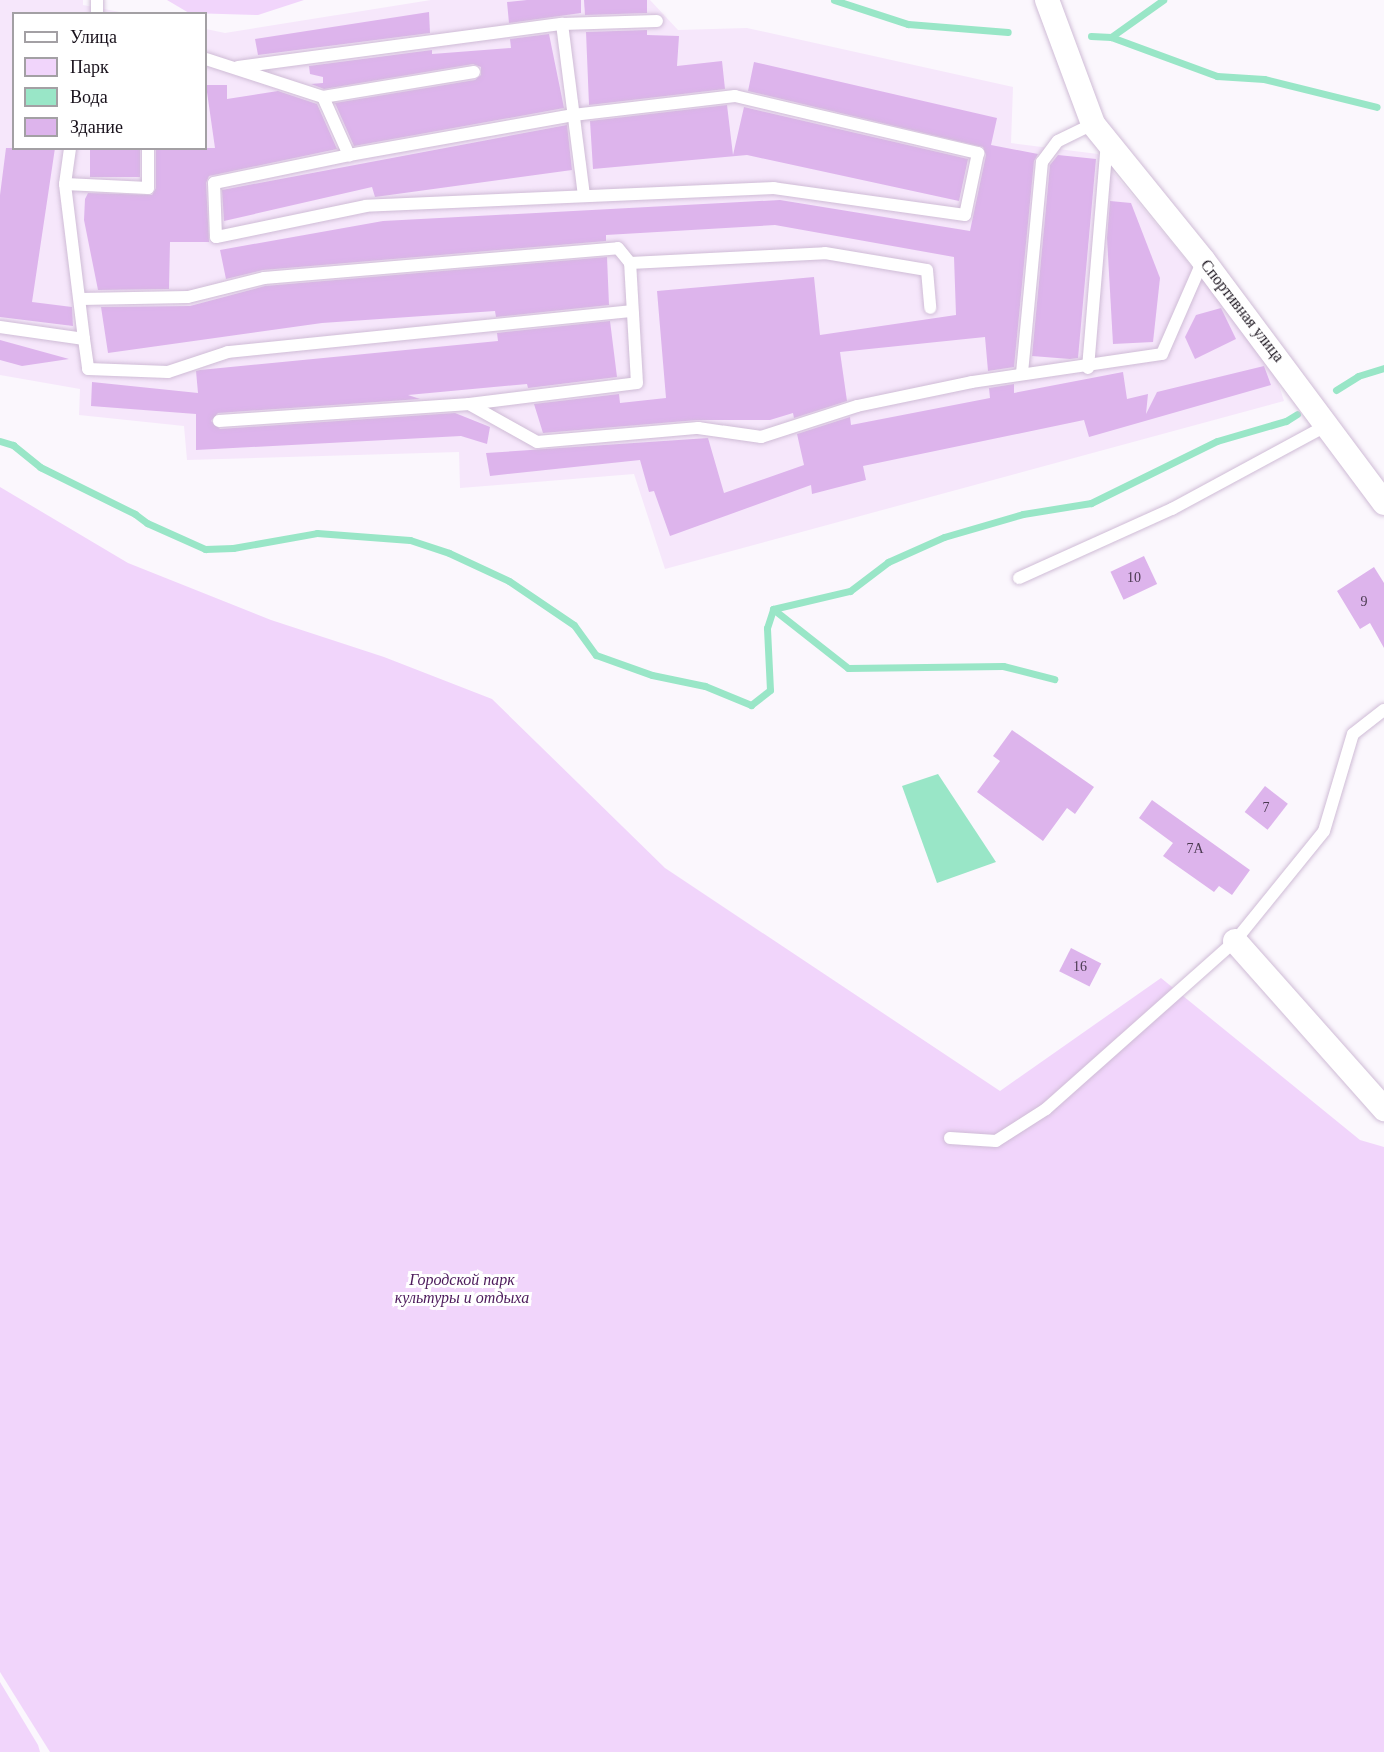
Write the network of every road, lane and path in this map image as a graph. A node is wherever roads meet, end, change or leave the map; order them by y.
1 (1047, 0) edge
2 (657, 21) dead end
3 (562, 24) junction
4 (207, 59) edge
5 (238, 67) junction
6 (474, 72) dead end
7 (323, 97) junction
8 (573, 115) junction
9 (1100, 133) junction
10 (70, 150) edge
11 (148, 150) edge
12 (349, 156) junction
13 (65, 184) junction
14 (584, 196) junction
15 (1203, 260) junction
16 (630, 263) junction
17 (80, 298) junction
18 (930, 308) dead end
19 (632, 312) junction
20 (0, 327) edge
21 (84, 339) junction
22 (1088, 368) junction
23 (1022, 373) junction
24 (469, 404) junction
25 (219, 421) dead end
26 (1329, 424) junction
27 (1384, 502) edge
28 (1019, 578) dead end
29 (1384, 710) edge
30 (1235, 941) junction
31 (1384, 1110) edge
32 (950, 1138) dead end

1 - 9 street, Спортивная улица
2 - 3 lane
3 - 5 lane
3 - 8 lane
4 - 5 lane
5 - 7 lane
6 - 7 lane
7 - 12 lane
8 - 12 lane
8 - 14 lane
8 - 14 lane
9 - 15 street, Спортивная улица
9 - 22 lane
9 - 23 lane
10 - 13 lane
11 - 13 lane
12 - 14 lane
13 - 17 lane
15 - 22 lane
15 - 26 street, Спортивная улица
16 - 17 lane
16 - 18 lane
16 - 19 lane
17 - 21 lane
19 - 21 lane
19 - 24 lane
20 - 21 lane
22 - 23 lane
23 - 24 lane
24 - 25 lane
26 - 27 street, Спортивная улица
26 - 28 lane
29 - 30 lane
30 - 31 street
30 - 32 lane

